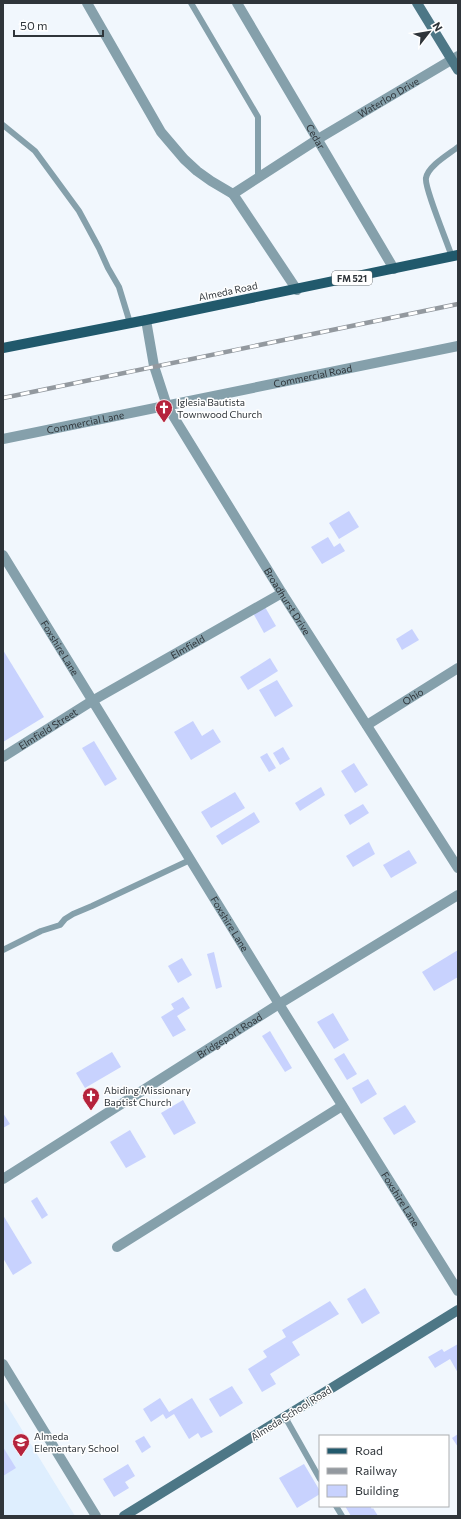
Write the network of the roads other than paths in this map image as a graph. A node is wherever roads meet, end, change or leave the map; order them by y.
1 (87, 3) edge
2 (191, 3) edge
3 (418, 3) edge
4 (241, 4) edge
5 (455, 58) edge
6 (458, 70) edge
7 (3, 126) edge
8 (318, 139) junction
9 (458, 146) edge
10 (258, 176) junction
11 (233, 194) junction
12 (455, 256) edge
13 (394, 270) junction
14 (297, 290) junction
15 (146, 320) junction
16 (130, 323) junction
17 (458, 346) edge
18 (3, 348) edge
19 (167, 406) junction
20 (3, 438) edge
21 (3, 555) edge
22 (282, 593) junction
23 (458, 668) edge
24 (92, 701) junction
25 (367, 725) junction
26 (3, 757) edge
27 (190, 860) junction
28 (458, 868) edge
29 (458, 895) edge
30 (3, 950) edge
31 (279, 1004) junction
32 (342, 1106) junction
33 (3, 1179) edge
34 (117, 1247) dead end
35 (458, 1291) edge
36 (458, 1310) edge
37 (3, 1364) edge
38 (285, 1417) junction
39 (319, 1477) edge
40 (337, 1507) edge
41 (96, 1516) edge
42 (124, 1516) edge
43 (342, 1516) edge

1 - 11 street
2 - 10 lane
3 - 5 street
4 - 8 street, Cedar
5 - 6 street
5 - 8 street, Waterloo Drive
7 - 16 lane
8 - 10 street, Waterloo Drive
8 - 13 street, Cedar
9 - 12 lane
10 - 11 street, Waterloo Drive
11 - 14 street
12 - 13 main road, Almeda Road / FM 521
13 - 14 main road, Almeda Road / FM 521
14 - 15 main road, Almeda Road / FM 521
15 - 16 main road, Almeda Road / FM 521
15 - 19 street, Broadhurst Drive
16 - 18 main road, Almeda Road / FM 521
17 - 19 street, Commercial Road
19 - 20 street, Commercial Lane
19 - 22 street, Broadhurst Drive
21 - 24 street, Foxshire Lane
22 - 24 street, Elmfield
22 - 25 street, Broadhurst Drive
23 - 25 street, Ohio
24 - 26 street, Elmfield Street
24 - 27 street, Foxshire Lane
25 - 28 street, Broadhurst Drive
27 - 30 lane
27 - 31 street, Foxshire Lane
29 - 31 street, Bridgeport Road
31 - 32 street, Foxshire Lane
31 - 33 street, Bridgeport Road
32 - 34 street
32 - 35 street, Foxshire Lane
36 - 38 street, Almeda School Road
37 - 41 street
38 - 39 lane
38 - 42 street, Almeda School Road
40 - 43 lane

